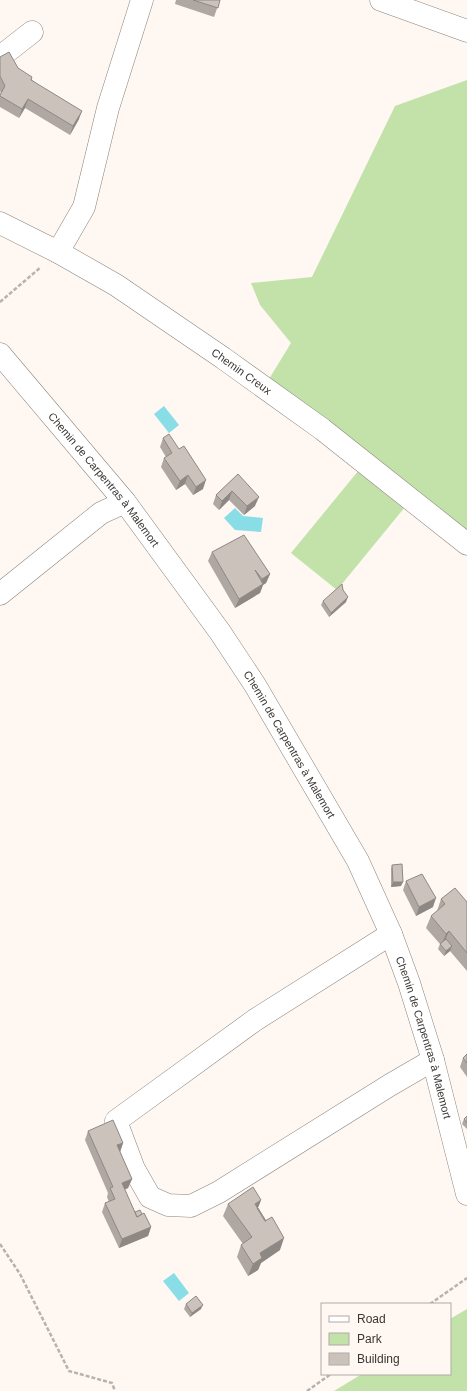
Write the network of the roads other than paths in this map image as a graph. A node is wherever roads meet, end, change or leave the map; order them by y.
1 (142, 0) edge
2 (381, 0) edge
3 (467, 31) edge
4 (32, 32) dead end
5 (0, 57) edge
6 (0, 223) edge
7 (58, 252) junction
8 (0, 354) edge
9 (125, 502) junction
10 (467, 544) edge
11 (0, 594) edge
12 (391, 934) junction
13 (433, 1060) junction
14 (467, 1194) edge

1 - 7 street
2 - 3 street
4 - 5 street
6 - 7 street, Chemin Creux
7 - 10 street, Chemin Creux
8 - 9 street, Chemin de Carpentras à Malemort
9 - 11 street
9 - 12 street, Chemin de Carpentras à Malemort
12 - 13 street, Chemin de Carpentras à Malemort
12 - 13 street
13 - 14 street, Chemin de Carpentras à Malemort

